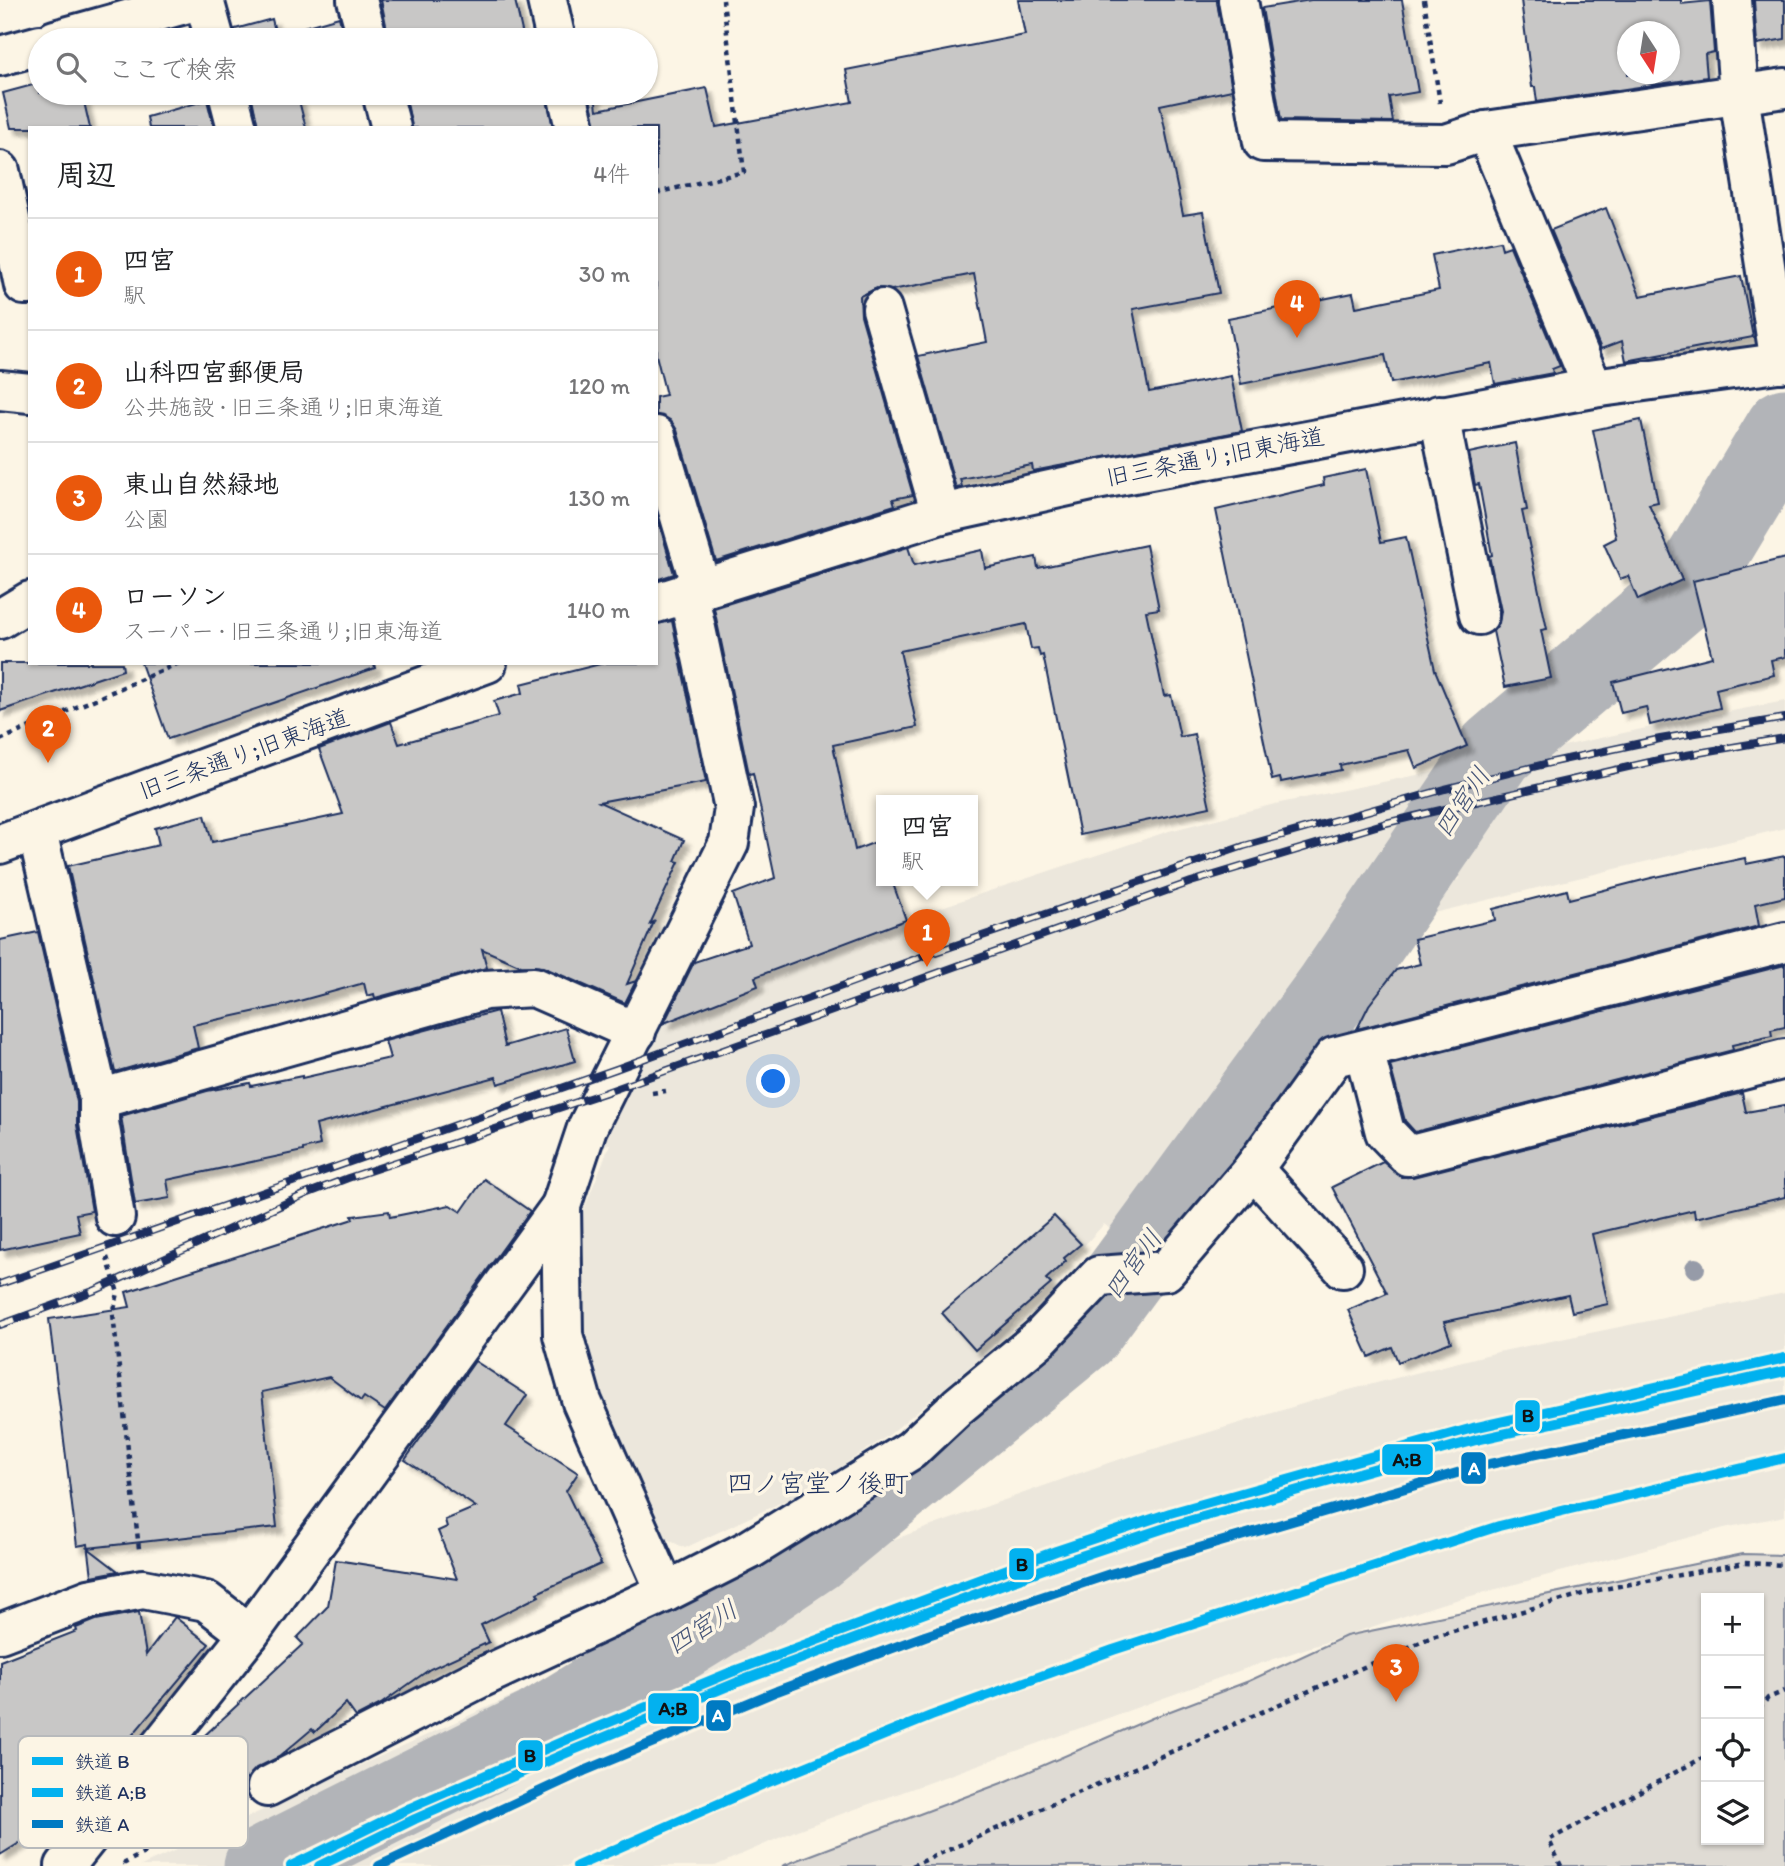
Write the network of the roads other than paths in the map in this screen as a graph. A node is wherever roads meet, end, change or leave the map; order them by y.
1 (199, 0) edge
2 (204, 0) edge
3 (357, 0) edge
4 (547, 0) edge
5 (1238, 0) edge
6 (1732, 0) edge
7 (94, 14) edge
8 (73, 28) edge
9 (212, 28) edge
10 (365, 28) edge
11 (553, 28) edge
12 (28, 48) edge
13 (0, 56) edge
14 (1785, 88) edge
15 (1739, 95) junction
16 (231, 105) edge
17 (385, 105) edge
18 (570, 105) edge
19 (236, 126) edge
20 (390, 126) edge
21 (575, 126) edge
22 (1486, 131) junction
23 (0, 171) edge
24 (28, 285) edge
25 (883, 309) dead end
26 (1783, 362) edge
27 (1593, 388) junction
28 (0, 390) edge
29 (28, 393) edge
30 (1440, 415) junction
31 (658, 448) edge
32 (941, 514) junction
33 (682, 593) edge
34 (28, 602) edge
35 (1479, 615) dead end
36 (0, 619) edge
37 (483, 665) edge
38 (37, 831) junction
39 (0, 844) edge
40 (1785, 943) edge
41 (636, 1032) junction
42 (1364, 1050) junction
43 (1785, 1059) edge
44 (99, 1099) junction
45 (1253, 1169) junction
46 (561, 1206) junction
47 (115, 1217) road end
48 (1343, 1268) dead end
49 (666, 1592) junction
50 (0, 1633) edge
51 (249, 1633) junction
52 (168, 1736) edge
53 (267, 1787) road end
54 (79, 1848) edge
55 (65, 1866) edge

1 - 7 street
2 - 9 street
3 - 10 street
4 - 11 street
5 - 22 street
6 - 15 street
7 - 8 street
12 - 13 street
14 - 15 street
15 - 22 street
15 - 26 street
16 - 19 street
17 - 20 street
18 - 21 street
22 - 27 street
23 - 24 street
25 - 32 street
26 - 27 street, 旧三条通り;旧東海道
27 - 30 street, 旧三条通り;旧東海道
28 - 29 street
30 - 32 street, 旧三条通り;旧東海道
30 - 35 street
31 - 33 street
32 - 33 street, 旧三条通り;旧東海道
33 - 41 street
34 - 36 street
37 - 38 street, 旧三条通り;旧東海道
38 - 39 street, 旧三条通り;旧東海道
38 - 44 street
40 - 42 street
41 - 44 street
41 - 46 street
42 - 43 street
42 - 45 street
44 - 47 street
45 - 48 street
45 - 49 street
46 - 49 street
46 - 51 street
49 - 53 street
50 - 51 street
51 - 52 street
54 - 55 street

